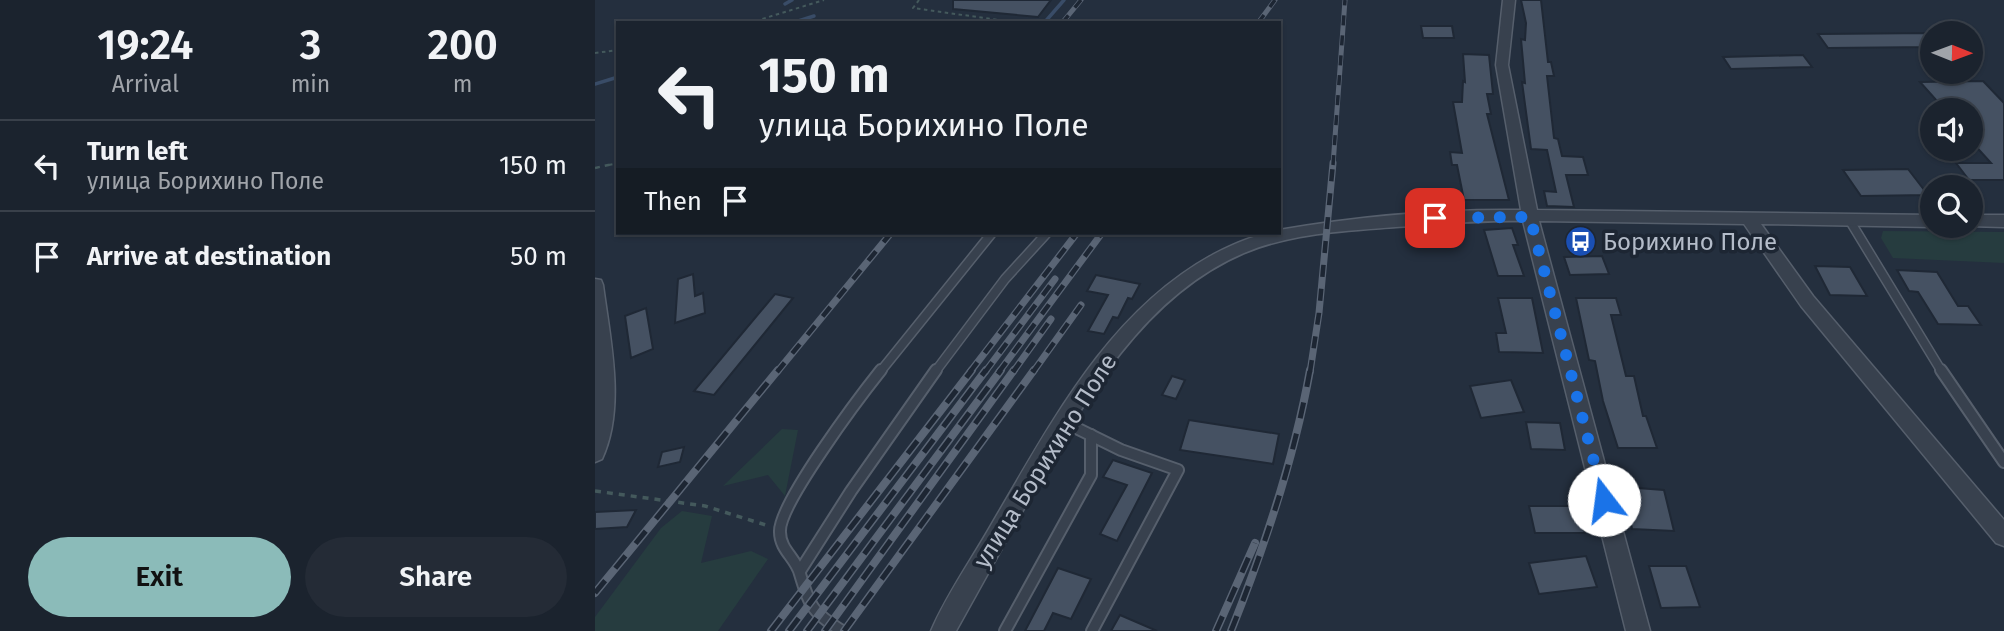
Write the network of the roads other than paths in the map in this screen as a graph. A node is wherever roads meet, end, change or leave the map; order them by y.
1 (1509, 0) edge
2 (1530, 217) junction
3 (1750, 220) junction
4 (1850, 221) junction
5 (1920, 221) edge
6 (1983, 221) edge
7 (2004, 222) edge
8 (990, 235) edge
9 (1045, 235) edge
10 (595, 285) edge
11 (1064, 422) junction
12 (1091, 435) junction
13 (595, 453) edge
14 (2004, 462) edge
15 (2004, 536) edge
16 (800, 571) junction
17 (942, 630) edge
18 (842, 631) edge
19 (1005, 631) edge
20 (1093, 631) edge
21 (1638, 631) edge

1 - 2 street
2 - 3 street, улица Борихино Поле
2 - 11 street, улица Борихино Поле
2 - 21 street
3 - 4 street, улица Борихино Поле
3 - 15 street
4 - 5 street, улица Борихино Поле
4 - 14 lane
6 - 7 street
8 - 16 lane
9 - 16 lane
10 - 13 street
11 - 12 lane
11 - 17 street, улица Борихино Поле
12 - 19 lane
12 - 20 lane
16 - 18 lane

